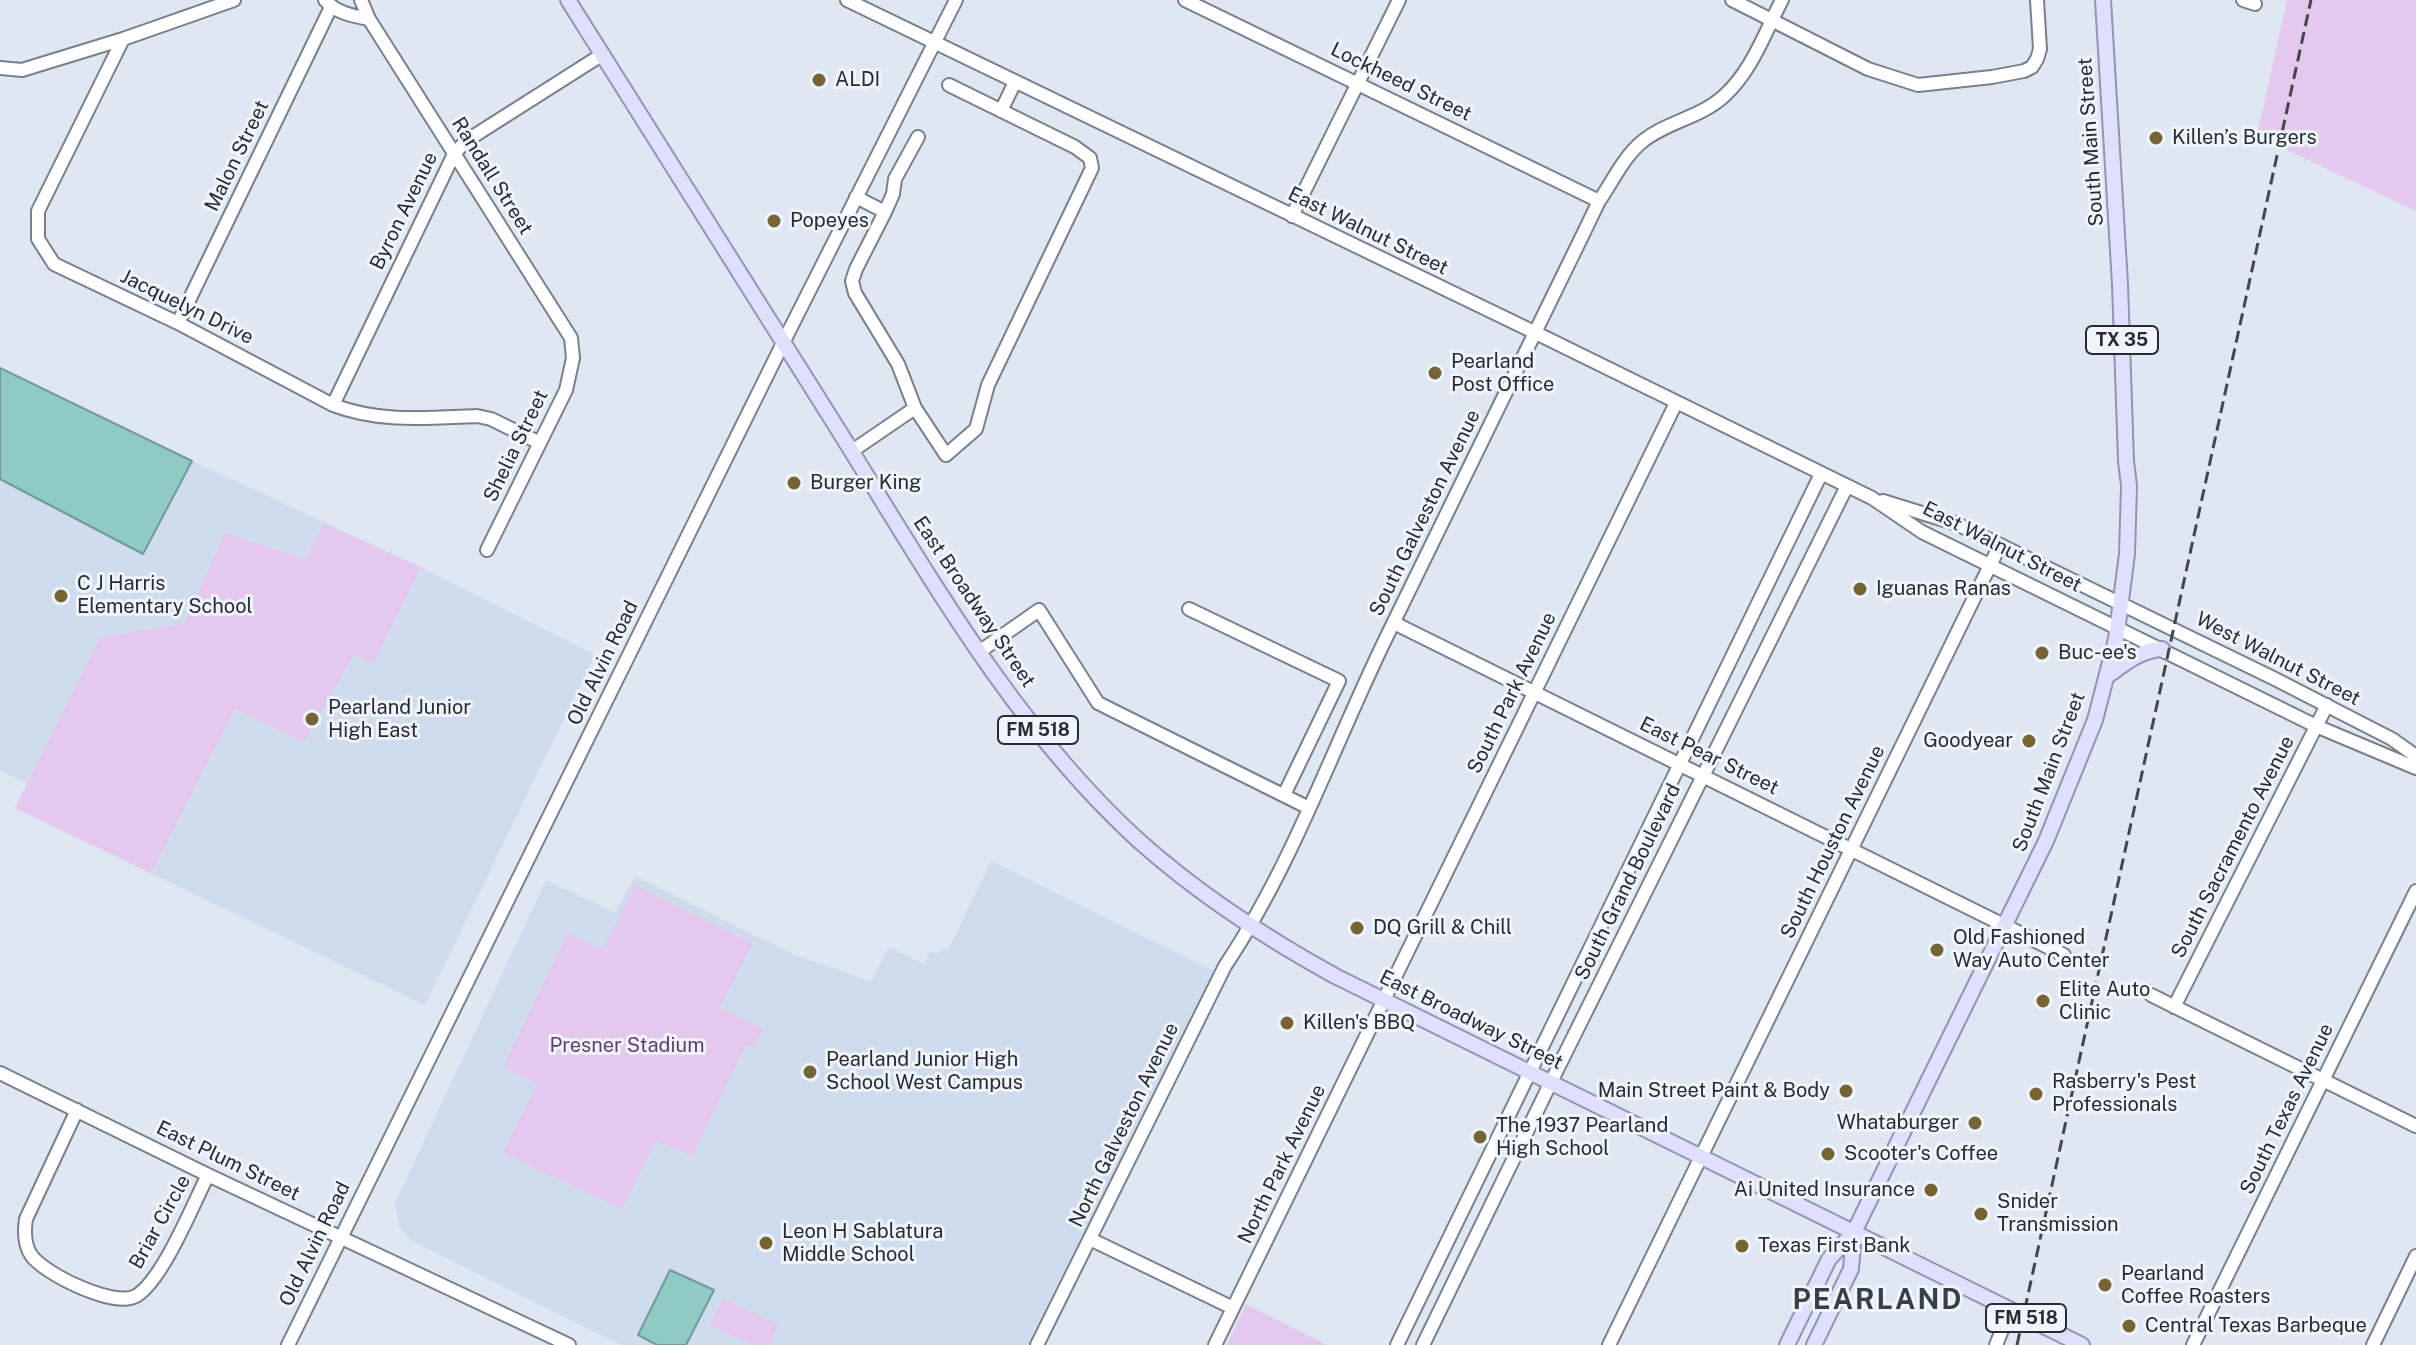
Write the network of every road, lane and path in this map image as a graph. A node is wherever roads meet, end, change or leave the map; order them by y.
1 (234, 0) edge
2 (361, 0) edge
3 (568, 0) edge
4 (847, 0) edge
5 (956, 0) edge
6 (1185, 0) edge
7 (1399, 0) edge
8 (1732, 0) edge
9 (1782, 0) edge
10 (2037, 0) edge
11 (2103, 0) edge
12 (328, 4) edge
13 (369, 19) junction
14 (1772, 19) junction
15 (123, 39) junction
16 (935, 43) junction
17 (603, 54) junction
18 (0, 68) edge
19 (1015, 82) junction
20 (1357, 84) junction
21 (949, 85) dead end
22 (1001, 111) junction
23 (918, 137) dead end
24 (454, 154) junction
25 (856, 197) junction
26 (1599, 201) junction
27 (885, 212) junction
28 (1292, 216) junction
29 (178, 323) junction
30 (1536, 333) junction
31 (783, 343) junction
32 (573, 358) joint
33 (1676, 403) junction
34 (333, 405) junction
35 (915, 408) junction
36 (540, 443) junction
37 (852, 451) junction
38 (1821, 474) junction
39 (1847, 486) junction
40 (1872, 498) junction
41 (2000, 545) junction
42 (487, 550) dead end
43 (1990, 565) junction
44 (2120, 602) junction
45 (1189, 609) dead end
46 (1394, 623) junction
47 (2117, 627) junction
48 (2162, 649) junction
49 (979, 652) junction
50 (2106, 677) junction
51 (1535, 692) junction
52 (2327, 705) junction
53 (2316, 726) junction
54 (2416, 756) edge
55 (1680, 764) junction
56 (2416, 768) edge
57 (1703, 775) junction
58 (1284, 795) junction
59 (1309, 808) junction
60 (1852, 848) junction
61 (2416, 891) edge
62 (1252, 925) junction
63 (2006, 925) junction
64 (2064, 955) dead end
65 (2151, 995) dead end
66 (1384, 1000) junction
67 (2174, 1007) junction
68 (1530, 1071) junction
69 (0, 1073) edge
70 (2323, 1080) junction
71 (1551, 1082) junction
72 (77, 1110) junction
73 (2416, 1126) edge
74 (1702, 1156) junction
75 (208, 1175) junction
76 (1854, 1232) junction
77 (341, 1237) junction
78 (1090, 1239) junction
79 (2416, 1256) edge
80 (1233, 1308) junction
81 (2010, 1310) junction
82 (288, 1345) edge
83 (569, 1345) edge
84 (1037, 1345) edge
85 (1215, 1345) edge
86 (1397, 1345) edge
87 (1423, 1345) edge
88 (1609, 1345) edge
89 (1787, 1345) edge
90 (1814, 1345) edge
91 (1996, 1345) edge
92 (2082, 1345) edge
93 (2193, 1345) edge
94 (2373, 1345) edge

1 - 15 street
2 - 13 street, Randall Street
3 - 17 main road, East Broadway Street / FM 518
4 - 16 street, East Walnut Street
5 - 16 street, Old Alvin Road
6 - 20 street, Lockheed Street
7 - 20 street
8 - 14 street
9 - 14 street, South Galveston Avenue
10 - 14 street
11 - 44 main road, South Main Street / TX 35
12 - 13 street
12 - 29 street, Malon Street
13 - 24 street, Randall Street
14 - 26 street, South Galveston Avenue
15 - 18 street
15 - 29 street, Jacquelyn Drive
16 - 19 street, East Walnut Street
16 - 25 street, Old Alvin Road
17 - 24 street, Byron Avenue
17 - 31 main road, East Broadway Street / FM 518
19 - 22 street
19 - 28 street, East Walnut Street
20 - 26 street, Lockheed Street
20 - 28 street
21 - 22 street
22 - 35 street
23 - 27 street
24 - 32 street, Randall Street
24 - 34 street, Byron Avenue
25 - 27 street
25 - 31 street, Old Alvin Road
26 - 30 street, South Galveston Avenue
27 - 35 street
28 - 30 street, East Walnut Street
29 - 34 street, Jacquelyn Drive
30 - 33 street, East Walnut Street
30 - 46 street, South Galveston Avenue
31 - 37 main road, East Broadway Street / FM 518
31 - 77 street, Old Alvin Road
32 - 36 street, Shelia Street
33 - 38 street, East Walnut Street
33 - 51 street, South Park Avenue
34 - 36 street, Jacquelyn Drive
35 - 37 street
36 - 42 street, Shelia Street
37 - 49 main road, East Broadway Street / FM 518
38 - 39 street, East Walnut Street
38 - 55 street, South Grand Boulevard
39 - 40 street, East Walnut Street
39 - 57 street, South Grand Boulevard
40 - 41 street, East Walnut Street
40 - 43 street, East Walnut Street
41 - 43 street, South Houston Avenue
41 - 44 street, East Walnut Street
43 - 47 street, East Walnut Street
43 - 60 street, South Houston Avenue
44 - 47 main road, South Main Street / TX 35
44 - 52 street, West Walnut Street
45 - 58 street
46 - 51 street, East Pear Street
46 - 59 street, South Galveston Avenue
47 - 48 street, West Walnut Street
47 - 50 main road, South Main Street / TX 35
48 - 50 main road
48 - 53 street, West Walnut Street
49 - 58 street
49 - 62 main road, East Broadway Street / FM 518
50 - 63 main road, South Main Street / TX 35
51 - 55 street, East Pear Street
51 - 66 street, South Park Avenue
52 - 53 street, South Sacramento Avenue
52 - 54 street, West Walnut Street
53 - 56 street, West Walnut Street
53 - 67 street, South Sacramento Avenue
55 - 57 street, East Pear Street
55 - 68 street, South Grand Boulevard
57 - 60 street, East Pear Street
57 - 71 street, South Grand Boulevard
58 - 59 street
59 - 62 street, South Galveston Avenue
60 - 63 street, East Pear Street
60 - 74 street, South Houston Avenue
61 - 70 street, South Texas Avenue
62 - 66 main road, East Broadway Street / FM 518
62 - 78 street, North Galveston Avenue
63 - 64 street, East Pear Street
63 - 76 main road, South Main Street / TX 35
65 - 67 street
66 - 68 main road, East Broadway Street / FM 518
66 - 80 street, North Park Avenue
67 - 70 street
68 - 71 main road, East Broadway Street / FM 518
68 - 86 street, South Grand Boulevard
69 - 72 street, East Plum Street
70 - 73 street
70 - 93 street, South Texas Avenue
71 - 74 main road, East Broadway Street / FM 518
71 - 87 street, South Grand Boulevard
72 - 75 street, East Plum Street
72 - 75 street, Briar Circle
74 - 76 main road, East Broadway Street / FM 518
74 - 88 street, South Houston Avenue
75 - 77 street, East Plum Street
76 - 81 main road, FM 518
76 - 89 main road, TX 35
76 - 90 main road, TX 35
77 - 82 street, Old Alvin Road
77 - 83 street, East Plum Street
78 - 80 street
78 - 84 street, North Galveston Avenue
79 - 94 street
80 - 85 street, North Park Avenue
81 - 91 street
81 - 92 main road, FM 518

